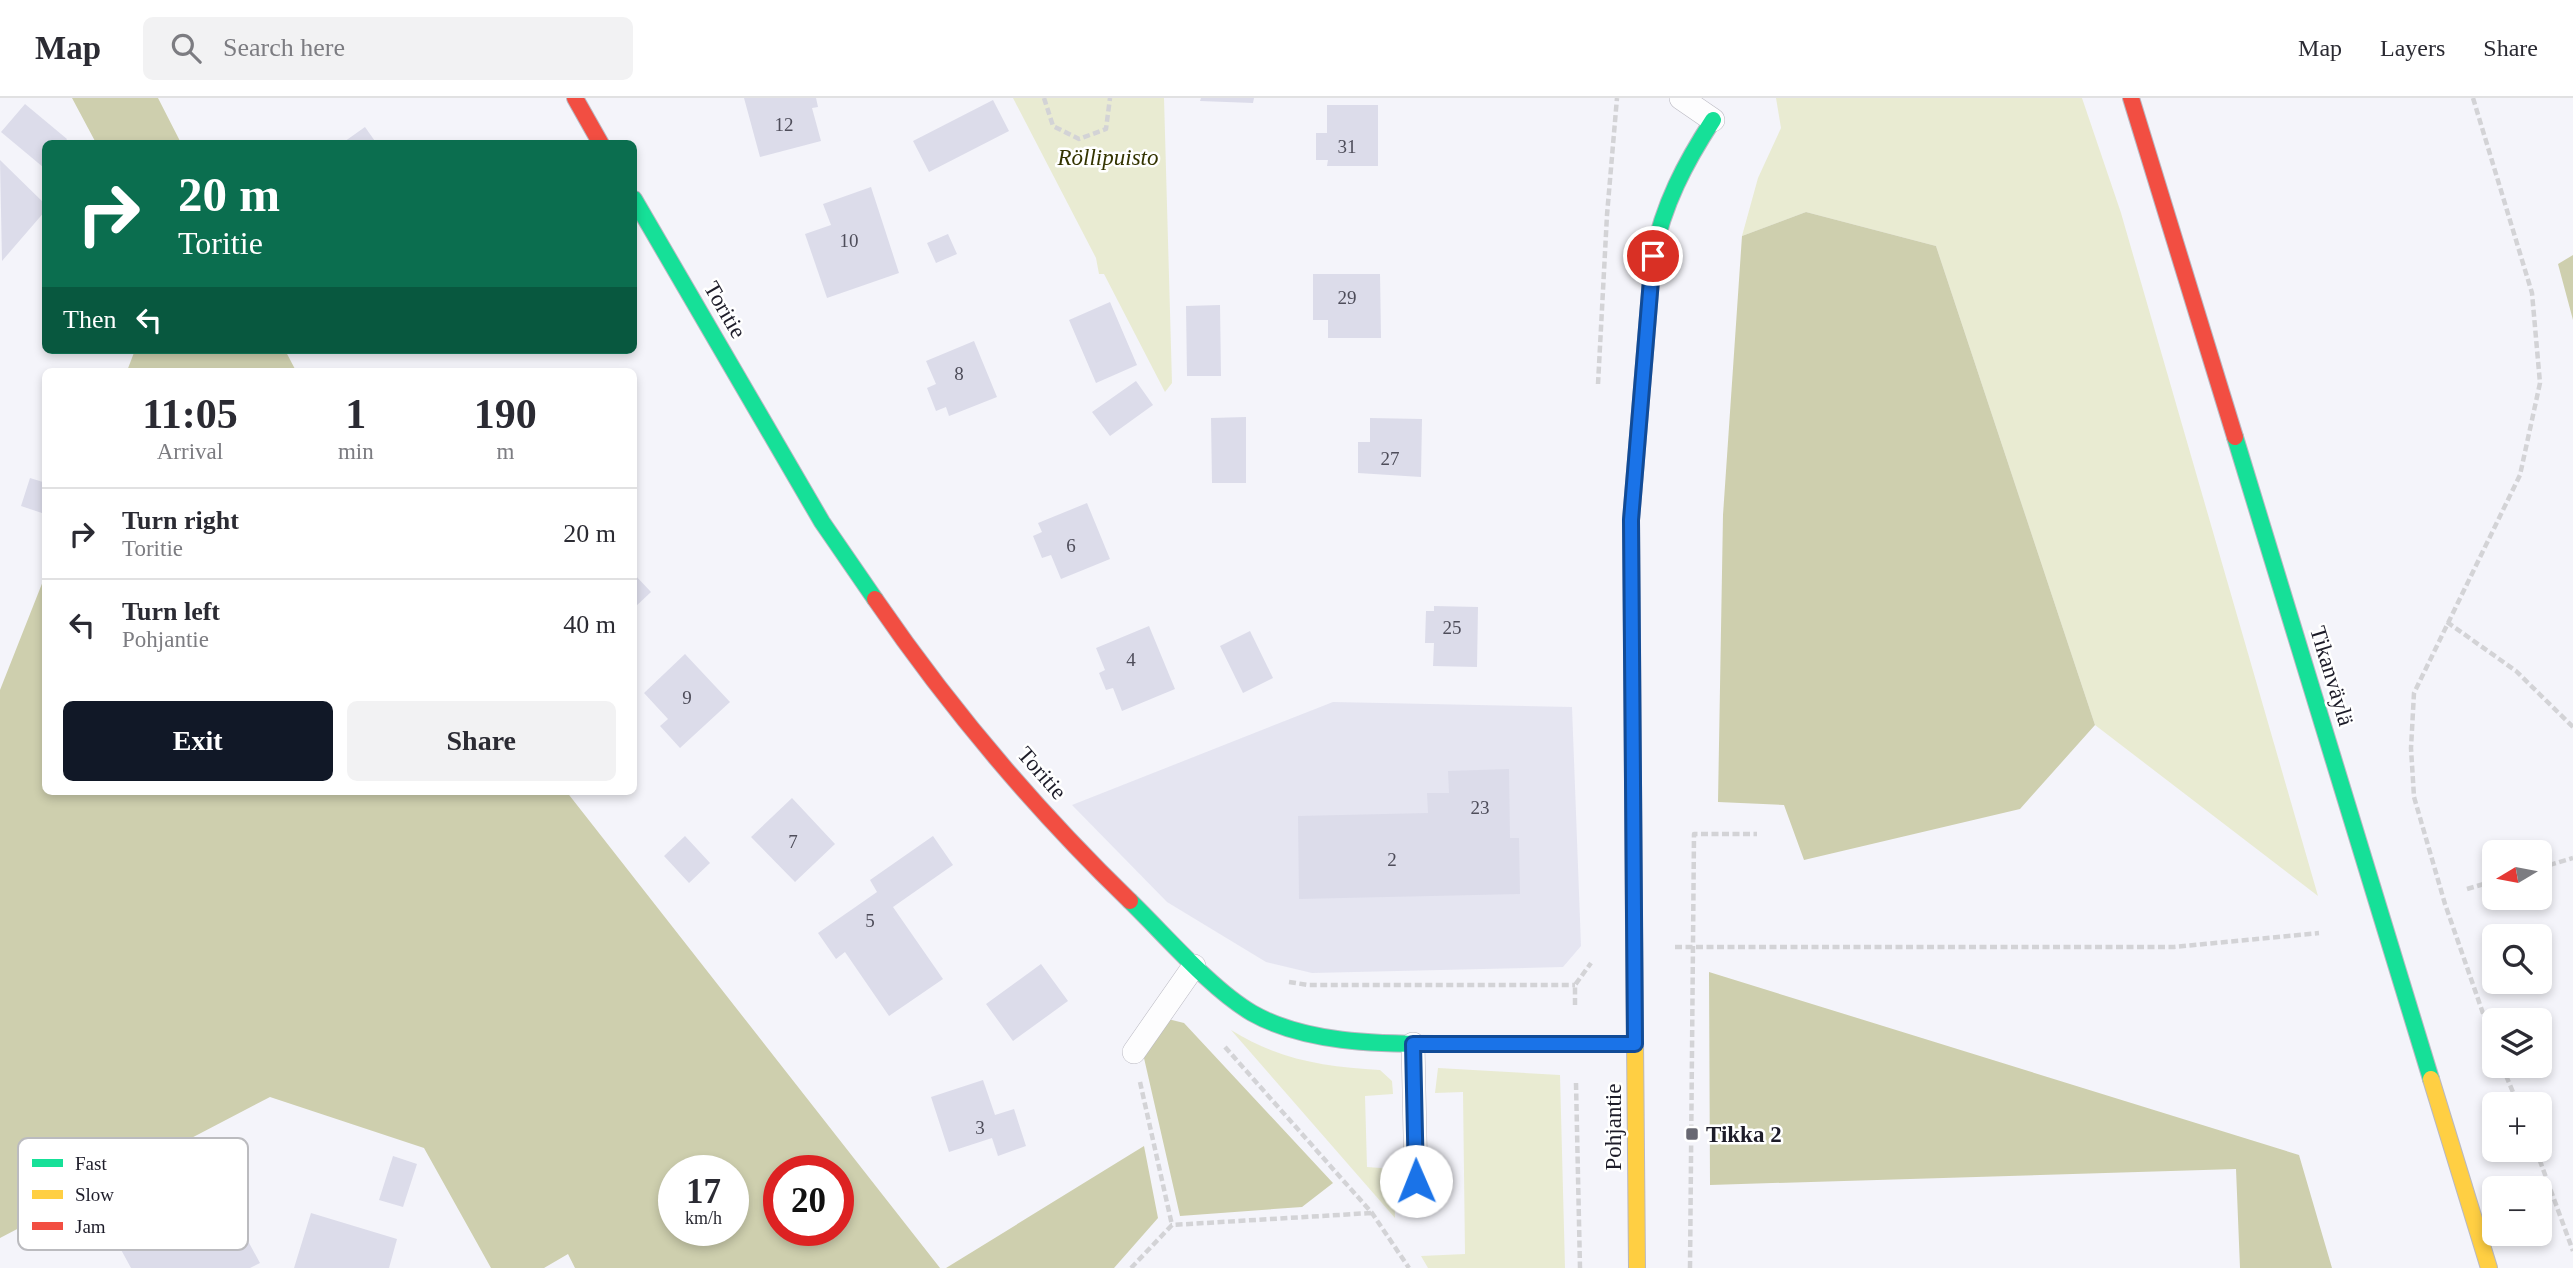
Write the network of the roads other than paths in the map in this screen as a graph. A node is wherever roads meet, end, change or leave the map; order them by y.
1 (575, 98) edge
2 (1681, 98) edge
3 (2131, 98) edge
4 (1713, 120) joint
5 (599, 140) edge
6 (637, 204) edge
7 (1194, 966) junction
8 (1413, 1044) junction
9 (1635, 1044) junction
10 (1134, 1052) road end
11 (1416, 1181) dead end
12 (1637, 1268) edge
13 (2489, 1268) edge

1 - 5 street
2 - 4 lane
3 - 13 street, Tikanväylä
4 - 9 street, Pohjantie
6 - 7 street, Toritie
7 - 8 street, Toritie
7 - 10 lane
8 - 9 street, Toritie
8 - 11 lane
9 - 12 street, Pohjantie

